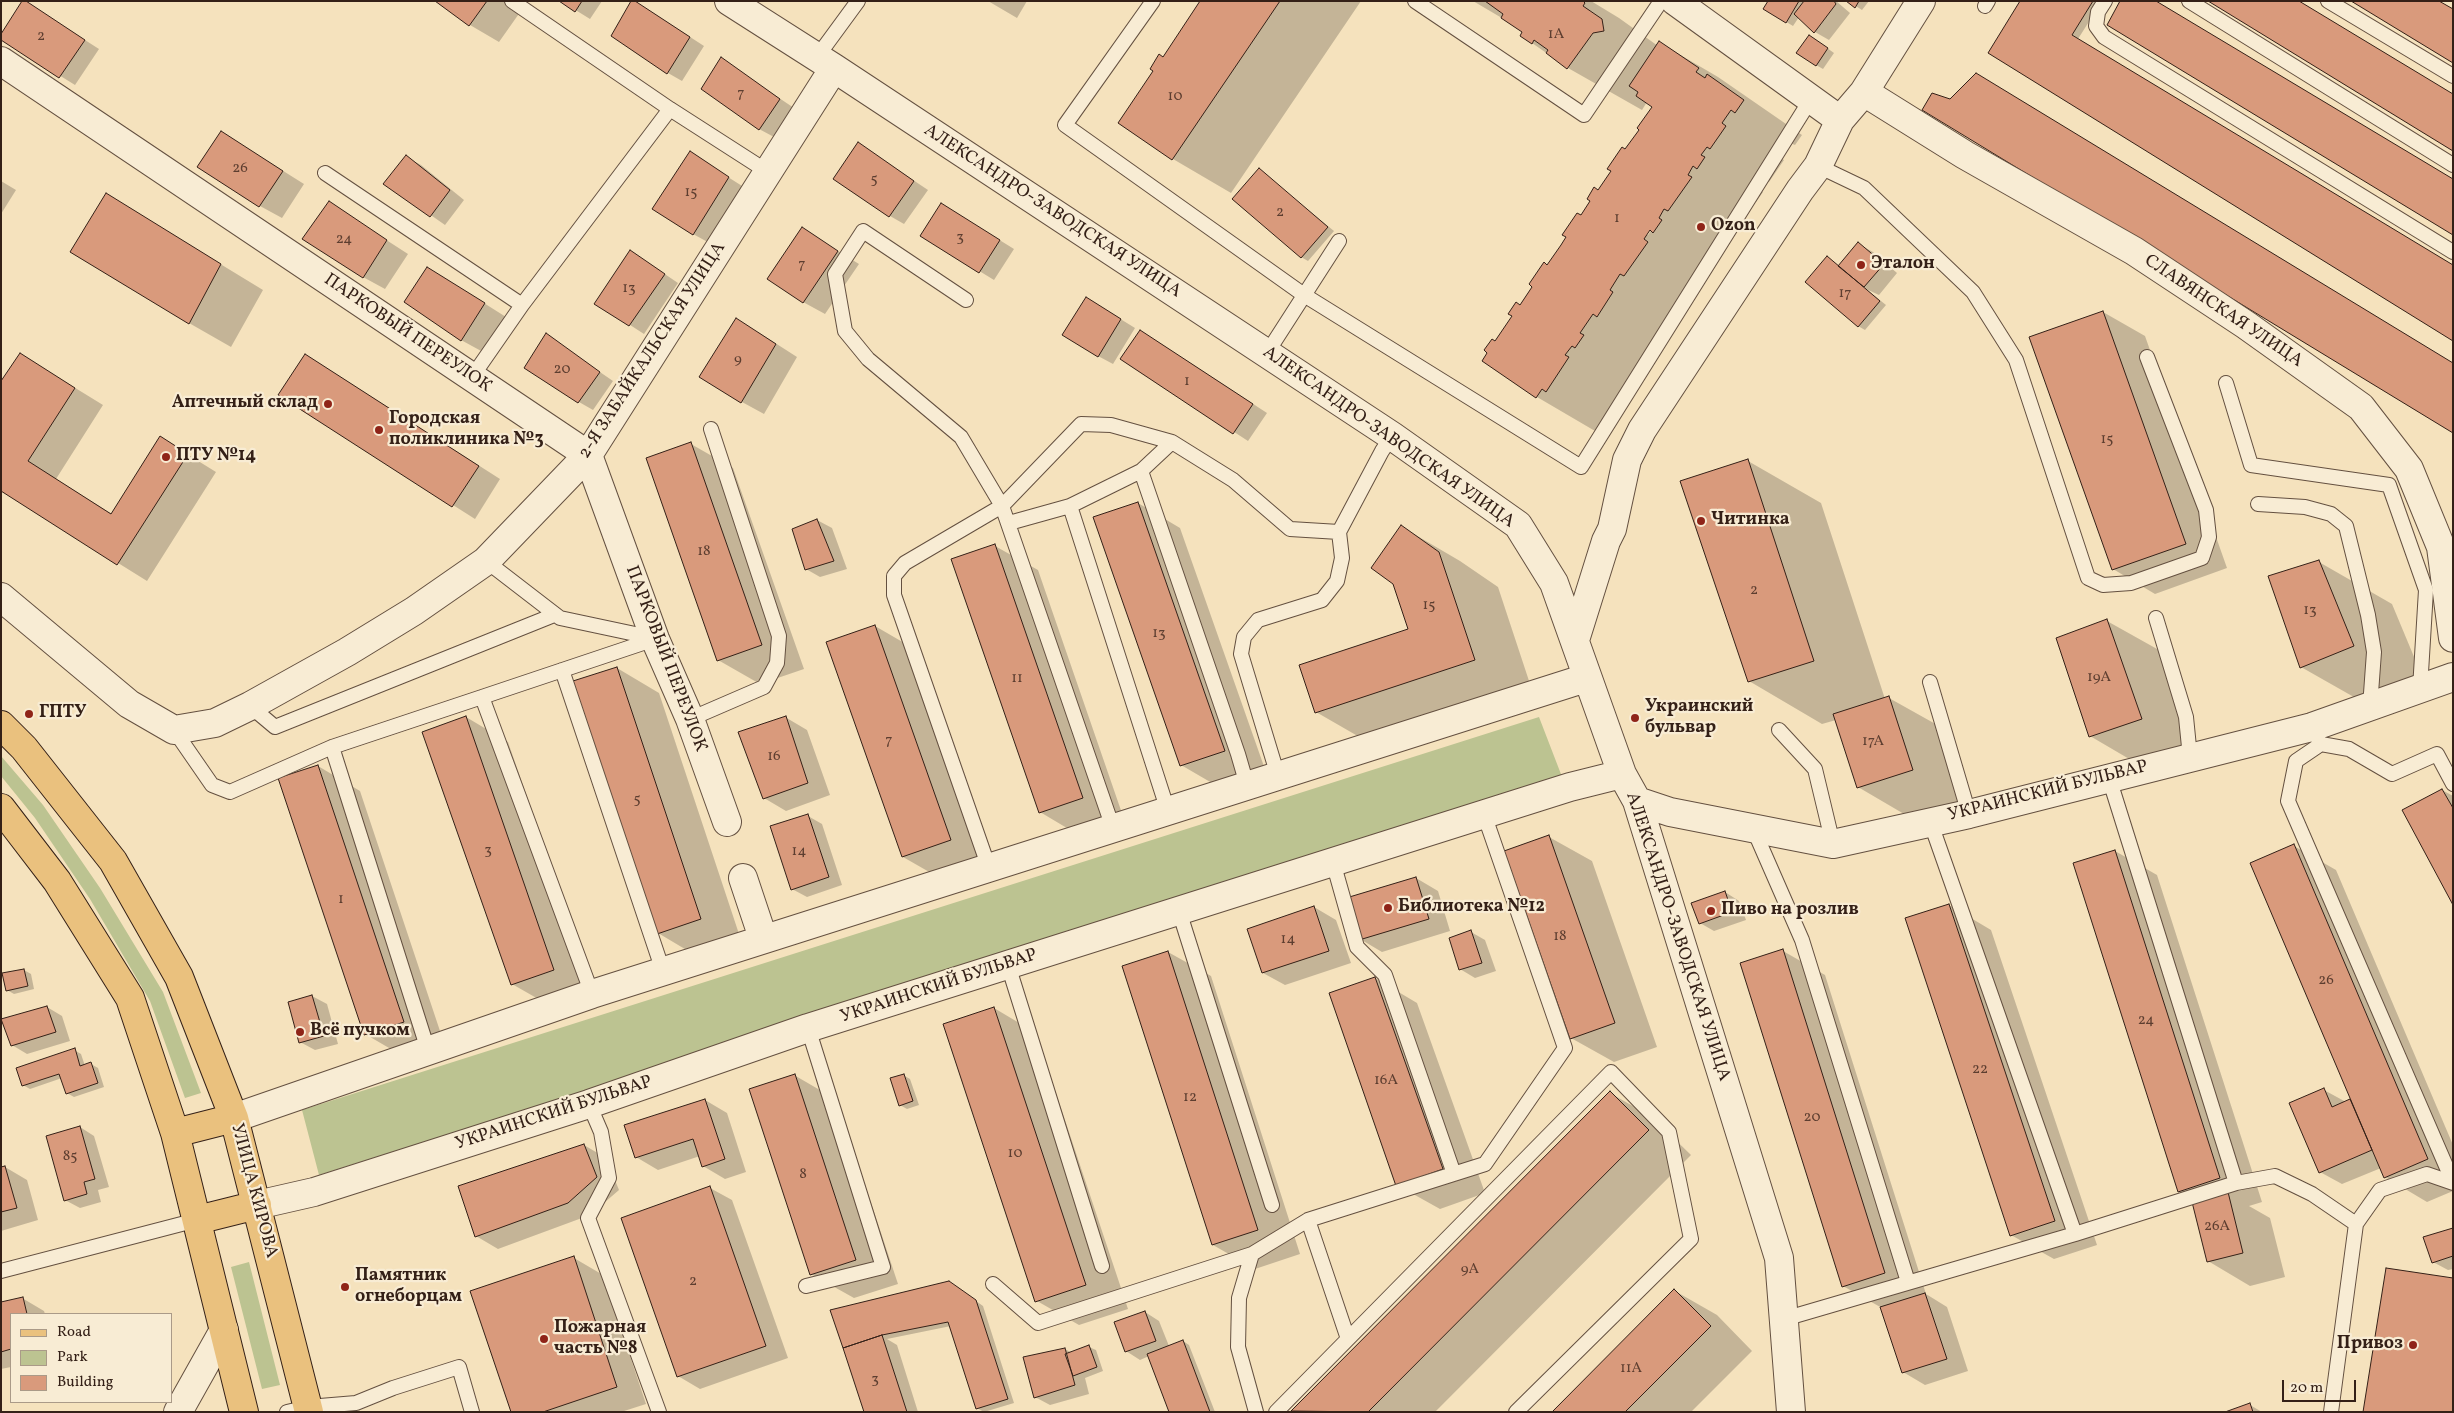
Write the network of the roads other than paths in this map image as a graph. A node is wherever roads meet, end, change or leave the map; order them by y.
1 (512, 1) edge
2 (729, 1) edge
3 (858, 1) edge
4 (1153, 1) edge
5 (1415, 1) edge
6 (1661, 1) edge
7 (1675, 1) edge
8 (1921, 1) edge
9 (2105, 1) edge
10 (2189, 1) edge
11 (2328, 1) edge
12 (1, 61) edge
13 (826, 63) junction
14 (2453, 76) edge
15 (1864, 92) junction
16 (1811, 99) junction
17 (670, 109) junction
18 (1840, 120) junction
19 (2453, 165) edge
20 (1818, 166) junction
21 (768, 172) junction
22 (326, 173) dead end
23 (1339, 241) dead end
24 (2453, 252) edge
25 (1304, 295) junction
26 (966, 300) dead end
27 (522, 305) junction
28 (1267, 353) junction
29 (2147, 357) dead end
30 (472, 377) junction
31 (2226, 383) dead end
32 (711, 429) dead end
33 (1392, 436) junction
34 (1172, 442) junction
35 (588, 455) junction
36 (1141, 471) junction
37 (2258, 504) dead end
38 (1002, 506) junction
39 (1070, 506) junction
40 (1009, 523) junction
41 (1339, 532) junction
42 (2447, 544) edge
43 (486, 561) junction
44 (1, 597) edge
45 (554, 615) junction
46 (2156, 618) dead end
47 (2453, 638) edge
48 (655, 639) junction
49 (1575, 640) junction
50 (562, 670) junction
51 (2453, 677) edge
52 (1586, 678) junction
53 (1930, 682) dead end
54 (2420, 689) junction
55 (482, 697) junction
56 (250, 706) junction
57 (2370, 707) junction
58 (690, 719) junction
59 (1, 725) edge
60 (174, 730) junction
61 (1779, 730) dead end
62 (2316, 736) junction
63 (332, 747) junction
64 (2190, 757) junction
65 (1622, 774) junction
66 (1278, 776) junction
67 (2109, 778) junction
68 (2453, 784) edge
69 (1247, 785) junction
70 (1637, 801) junction
71 (1, 808) edge
72 (1168, 810) junction
73 (1484, 814) junction
74 (1969, 814) junction
75 (1930, 821) junction
76 (726, 822) dead end
77 (1113, 828) junction
78 (1753, 828) junction
79 (1833, 844) junction
80 (1333, 862) junction
81 (989, 868) junction
82 (743, 878) dead end
83 (1179, 911) junction
84 (764, 938) junction
85 (1008, 965) junction
86 (663, 971) junction
87 (592, 994) junction
88 (808, 1028) junction
89 (428, 1050) junction
90 (589, 1104) junction
91 (234, 1118) junction
92 (175, 1133) junction
93 (1454, 1174) junction
94 (2236, 1183) junction
95 (2453, 1183) edge
96 (257, 1205) junction
97 (1272, 1206) dead end
98 (197, 1220) junction
99 (1308, 1220) junction
100 (2356, 1224) junction
101 (2075, 1234) junction
102 (1252, 1254) junction
103 (1102, 1266) dead end
104 (1, 1271) edge
105 (1908, 1282) junction
106 (992, 1284) dead end
107 (806, 1286) dead end
108 (1784, 1319) junction
109 (224, 1330) junction
110 (1348, 1339) junction
111 (301, 1410) edge
112 (178, 1412) edge
113 (244, 1412) edge
114 (472, 1412) edge
115 (659, 1412) edge
116 (1256, 1412) edge
117 (1276, 1412) edge
118 (1516, 1412) edge
119 (1791, 1412) edge
120 (2331, 1412) edge

1 - 17 lane
2 - 13 street, АЛЕКСАНДРО-ЗАВОДСКАЯ УЛИЦА
3 - 13 lane
4 - 25 lane
5 - 6 lane
7 - 16 street
8 - 15 street
9 - 24 lane
10 - 19 lane
11 - 14 lane
12 - 30 street, ПАРКОВЫЙ ПЕРЕУЛОК
13 - 21 street, 2-Я ЗАБАЙКАЛЬСКАЯ УЛИЦА
13 - 28 street, АЛЕКСАНДРО-ЗАВОДСКАЯ УЛИЦА
15 - 18 street
15 - 42 street, СЛАВЯНСКАЯ УЛИЦА
16 - 18 street
16 - 25 lane
17 - 21 lane
17 - 27 lane
18 - 20 street
20 - 29 lane
20 - 49 street
21 - 35 street, 2-Я ЗАБАЙКАЛЬСКАЯ УЛИЦА
22 - 27 lane
23 - 25 lane
25 - 28 lane
26 - 38 lane
27 - 30 lane
28 - 33 street, АЛЕКСАНДРО-ЗАВОДСКАЯ УЛИЦА
30 - 35 street, ПАРКОВЫЙ ПЕРЕУЛОК
31 - 54 lane
32 - 58 lane
33 - 41 lane
33 - 49 street, АЛЕКСАНДРО-ЗАВОДСКАЯ УЛИЦА
34 - 36 lane
34 - 38 lane
34 - 41 lane
35 - 43 street, 2-Я ЗАБАЙКАЛЬСКАЯ УЛИЦА
35 - 48 street, ПАРКОВЫЙ ПЕРЕУЛОК
36 - 39 lane
36 - 69 lane
37 - 57 lane
38 - 40 lane
38 - 81 lane
39 - 40 lane
39 - 72 lane
40 - 77 lane
41 - 66 lane
42 - 47 street, СЛАВЯНСКАЯ УЛИЦА
43 - 45 lane
43 - 56 street, 2-Я ЗАБАЙКАЛЬСКАЯ УЛИЦА
44 - 60 street
45 - 48 lane
45 - 56 lane
46 - 64 lane
48 - 50 lane
48 - 58 street, ПАРКОВЫЙ ПЕРЕУЛОК
49 - 52 street, АЛЕКСАНДРО-ЗАВОДСКАЯ УЛИЦА
50 - 55 lane
50 - 86 lane
51 - 54 street, УКРАИНСКИЙ БУЛЬВАР
52 - 65 street, АЛЕКСАНДРО-ЗАВОДСКАЯ УЛИЦА
52 - 66 street
53 - 74 lane
54 - 57 street, УКРАИНСКИЙ БУЛЬВАР
55 - 63 lane
55 - 87 lane
56 - 60 street, 2-Я ЗАБАЙКАЛЬСКАЯ УЛИЦА
57 - 62 street, УКРАИНСКИЙ БУЛЬВАР
58 - 76 street, ПАРКОВЫЙ ПЕРЕУЛОК
59 - 91 main road, УЛИЦА КИРОВА
60 - 63 lane
61 - 79 lane
62 - 64 street, УКРАИНСКИЙ БУЛЬВАР
62 - 68 lane
62 - 95 lane
63 - 89 lane
64 - 67 street, УКРАИНСКИЙ БУЛЬВАР
65 - 70 street, АЛЕКСАНДРО-ЗАВОДСКАЯ УЛИЦА
65 - 73 street, УКРАИНСКИЙ БУЛЬВАР
66 - 69 street
67 - 74 street, УКРАИНСКИЙ БУЛЬВАР
67 - 94 lane
69 - 72 street
70 - 78 street, УКРАИНСКИЙ БУЛЬВАР
70 - 108 street, АЛЕКСАНДРО-ЗАВОДСКАЯ УЛИЦА
71 - 92 main road
72 - 77 street
73 - 80 street, УКРАИНСКИЙ БУЛЬВАР
73 - 93 lane
74 - 75 street, УКРАИНСКИЙ БУЛЬВАР
75 - 79 street, УКРАИНСКИЙ БУЛЬВАР
75 - 101 lane
77 - 81 street
78 - 79 street, УКРАИНСКИЙ БУЛЬВАР
78 - 105 lane
80 - 83 street, УКРАИНСКИЙ БУЛЬВАР
80 - 93 lane
81 - 84 street
82 - 84 street
83 - 85 street, УКРАИНСКИЙ БУЛЬВАР
83 - 97 lane
84 - 86 street
85 - 88 street, УКРАИНСКИЙ БУЛЬВАР
85 - 103 lane
86 - 87 street
87 - 89 street
88 - 90 street, УКРАИНСКИЙ БУЛЬВАР
88 - 107 lane
89 - 91 street
90 - 96 street, УКРАИНСКИЙ БУЛЬВАР
90 - 115 lane
91 - 92 main road
91 - 96 main road, УЛИЦА КИРОВА
92 - 98 main road
93 - 99 lane
94 - 100 lane
94 - 101 lane
95 - 100 lane
96 - 98 main road
96 - 111 main road, УЛИЦА КИРОВА
98 - 104 lane
98 - 109 main road
99 - 102 lane
99 - 110 lane
100 - 120 lane
101 - 105 lane
102 - 106 lane
102 - 116 lane
105 - 108 lane
108 - 119 street, АЛЕКСАНДРО-ЗАВОДСКАЯ УЛИЦА
109 - 112 street
109 - 113 main road
110 - 117 lane
110 - 118 lane
111 - 114 lane

